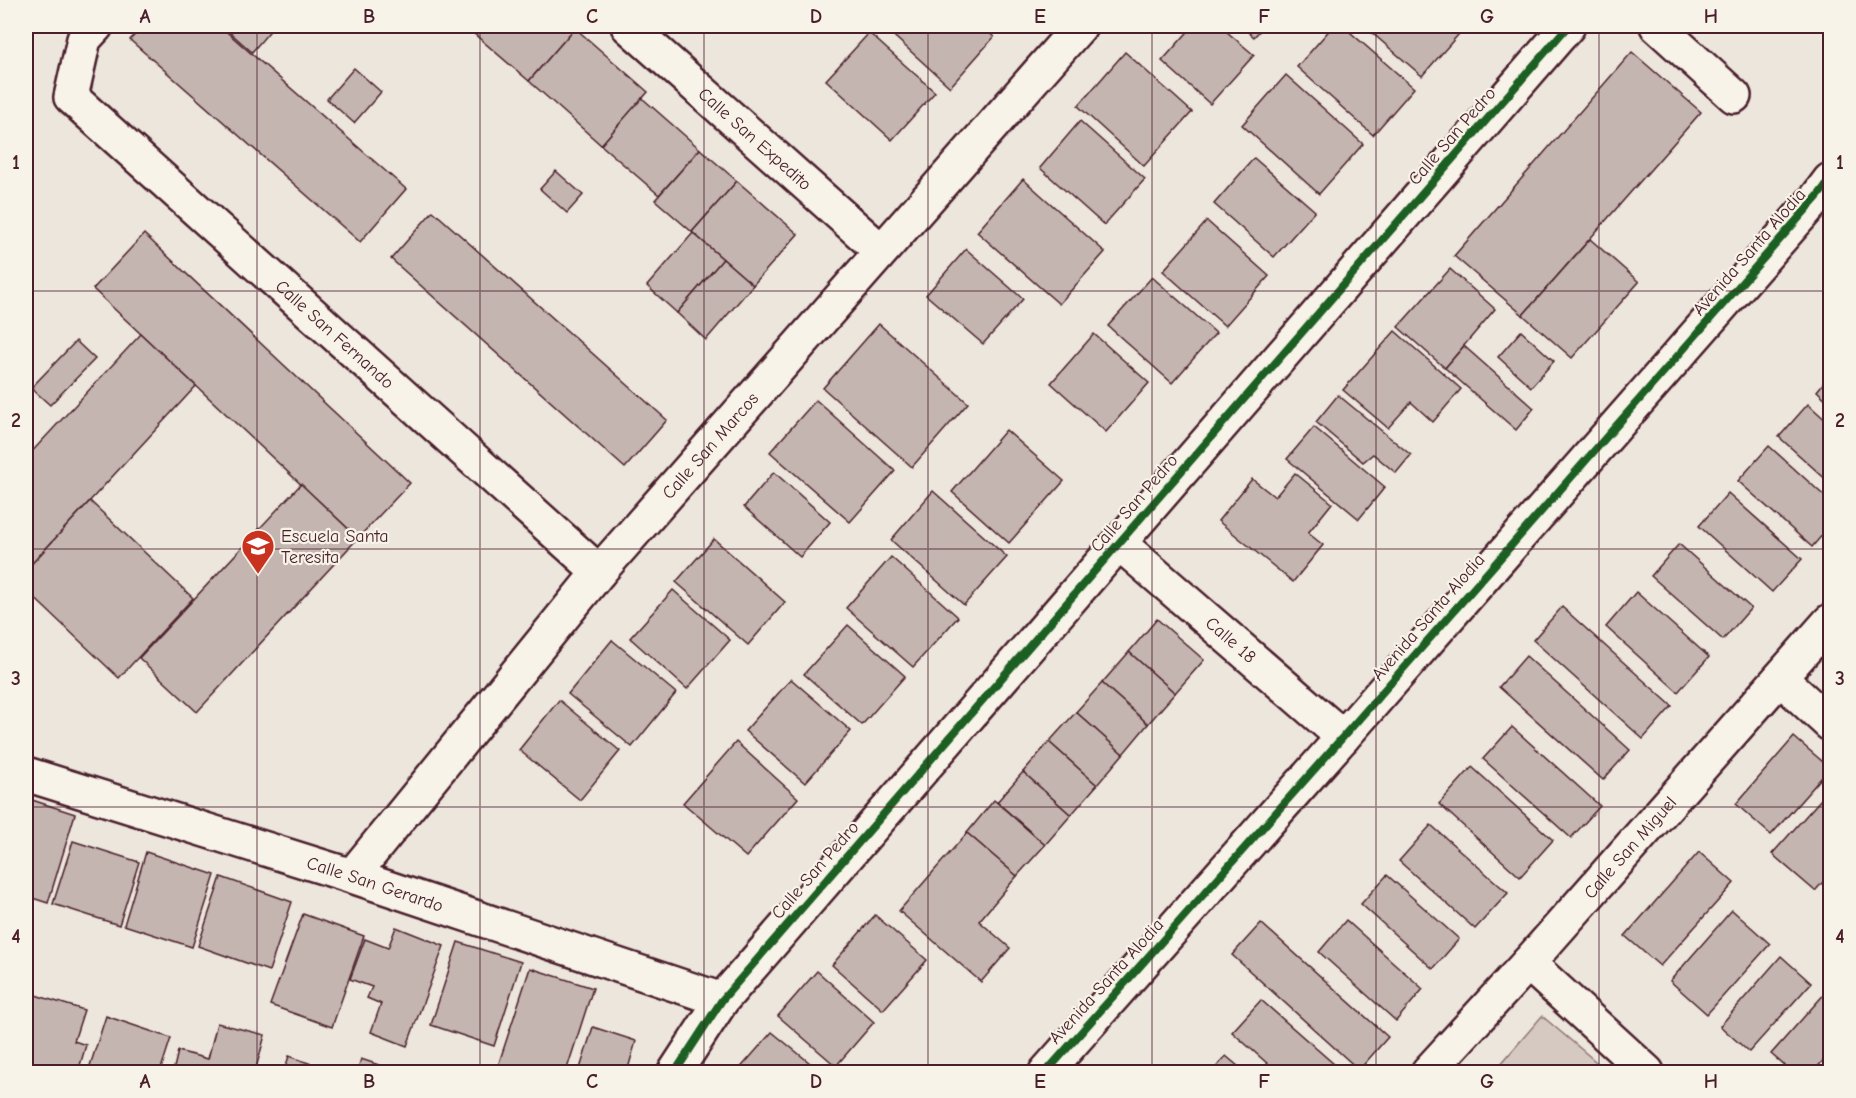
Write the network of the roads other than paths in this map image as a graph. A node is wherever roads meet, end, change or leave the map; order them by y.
1 (96, 26) edge
2 (628, 26) edge
3 (1080, 26) edge
4 (1568, 26) edge
5 (1657, 26) edge
6 (1734, 96) dead end
7 (1826, 194) edge
8 (881, 251) junction
9 (1119, 543) junction
10 (599, 572) junction
11 (1830, 621) edge
12 (1780, 678) junction
13 (1830, 724) edge
14 (1343, 737) junction
15 (26, 774) edge
16 (352, 876) junction
17 (1528, 963) junction
18 (722, 1000) junction
19 (675, 1072) edge
20 (1046, 1072) edge
21 (1428, 1072) edge
22 (1647, 1072) edge

1 - 10 street, Calle San Fernando
2 - 8 street, Calle San Expedito
3 - 8 street, Calle San Marcos
4 - 9 street, Calle San Pedro
5 - 6 street
7 - 14 street, Avenida Santa Alodia
8 - 10 street, Calle San Marcos
9 - 14 street, Calle 18
9 - 18 street, Calle San Pedro
10 - 16 street, Calle San Marcos
11 - 12 street, Calle San Miguel
12 - 13 street
12 - 17 street, Calle San Miguel
14 - 20 street, Avenida Santa Alodia
15 - 16 street, Calle San Gerardo
16 - 18 street, Calle San Gerardo
17 - 21 street, Calle San Miguel
17 - 22 street
18 - 19 street, Calle San Pedro

